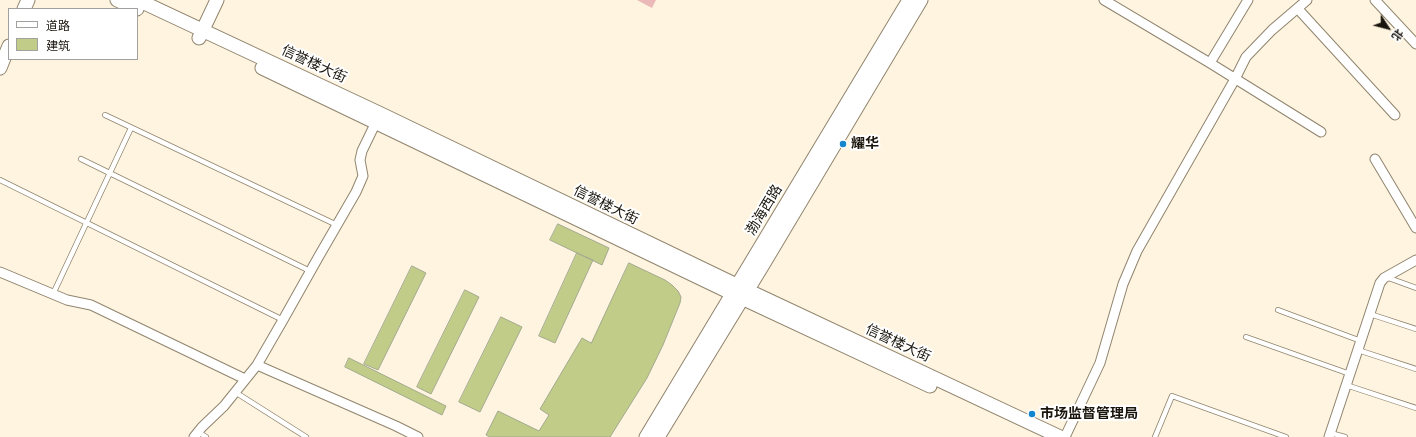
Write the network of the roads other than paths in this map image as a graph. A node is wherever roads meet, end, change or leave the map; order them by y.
1 (117, 0) edge
2 (138, 0) edge
3 (217, 0) edge
4 (909, 0) edge
5 (921, 0) edge
6 (1104, 0) edge
7 (1248, 0) edge
8 (1307, 0) edge
9 (1375, 0) edge
10 (135, 8) edge
11 (138, 9) edge
12 (1298, 9) junction
13 (201, 34) junction
14 (1416, 44) edge
15 (8, 48) edge
16 (1210, 63) junction
17 (0, 68) edge
18 (1236, 79) junction
19 (105, 115) dead end
20 (1395, 115) dead end
21 (378, 118) junction
22 (131, 128) junction
23 (1321, 132) dead end
24 (81, 159) dead end
25 (1375, 159) dead end
26 (110, 173) junction
27 (0, 180) edge
28 (86, 223) junction
29 (337, 225) junction
30 (1416, 228) edge
31 (1416, 259) edge
32 (310, 271) junction
33 (0, 272) edge
34 (1386, 277) junction
35 (1416, 288) edge
36 (740, 292) junction
37 (53, 294) junction
38 (1278, 310) dead end
39 (1370, 314) junction
40 (284, 320) junction
41 (1416, 329) edge
42 (1246, 337) dead end
43 (1360, 345) junction
44 (257, 365) junction
45 (1416, 369) edge
46 (1350, 374) junction
47 (245, 379) junction
48 (1346, 385) junction
49 (235, 392) junction
50 (1416, 408) edge
51 (196, 434) edge
52 (1330, 435) edge
53 (206, 437) edge
54 (306, 437) edge
55 (418, 437) edge
56 (646, 437) edge
57 (658, 437) edge
58 (1040, 437) edge
59 (1060, 437) edge
60 (1065, 437) edge
61 (1155, 437) edge
62 (1286, 437) edge
63 (1345, 437) edge

1 - 10 street, 信誉楼大街
2 - 13 street, 信誉楼大街
3 - 13 street
4 - 36 street, 渤海西路
5 - 36 street, 渤海西路
6 - 16 street
7 - 16 street
8 - 12 street
9 - 14 street
11 - 13 street, 信誉楼大街
12 - 18 street
12 - 20 street
13 - 21 street, 信誉楼大街
15 - 17 street
16 - 18 street
18 - 23 street
18 - 60 street
19 - 22 lane
21 - 29 street
21 - 36 street, 信誉楼大街
22 - 26 lane
22 - 29 lane
24 - 26 lane
25 - 30 street
26 - 28 lane
26 - 32 lane
27 - 28 lane
28 - 37 lane
28 - 40 lane
29 - 32 street
31 - 34 street
32 - 40 street
33 - 37 street
34 - 35 lane
34 - 39 street
36 - 56 street, 渤海西路
36 - 57 street, 渤海西路
36 - 58 street, 信誉楼大街
36 - 59 street, 信誉楼大街
37 - 47 street
38 - 43 lane
39 - 41 lane
39 - 43 street
40 - 44 street
42 - 46 lane
43 - 45 lane
43 - 46 street
44 - 47 street
44 - 55 street
46 - 48 street
47 - 49 street
48 - 50 lane
48 - 52 street
49 - 51 street
49 - 54 lane
51 - 53 lane
52 - 63 lane
61 - 62 lane

